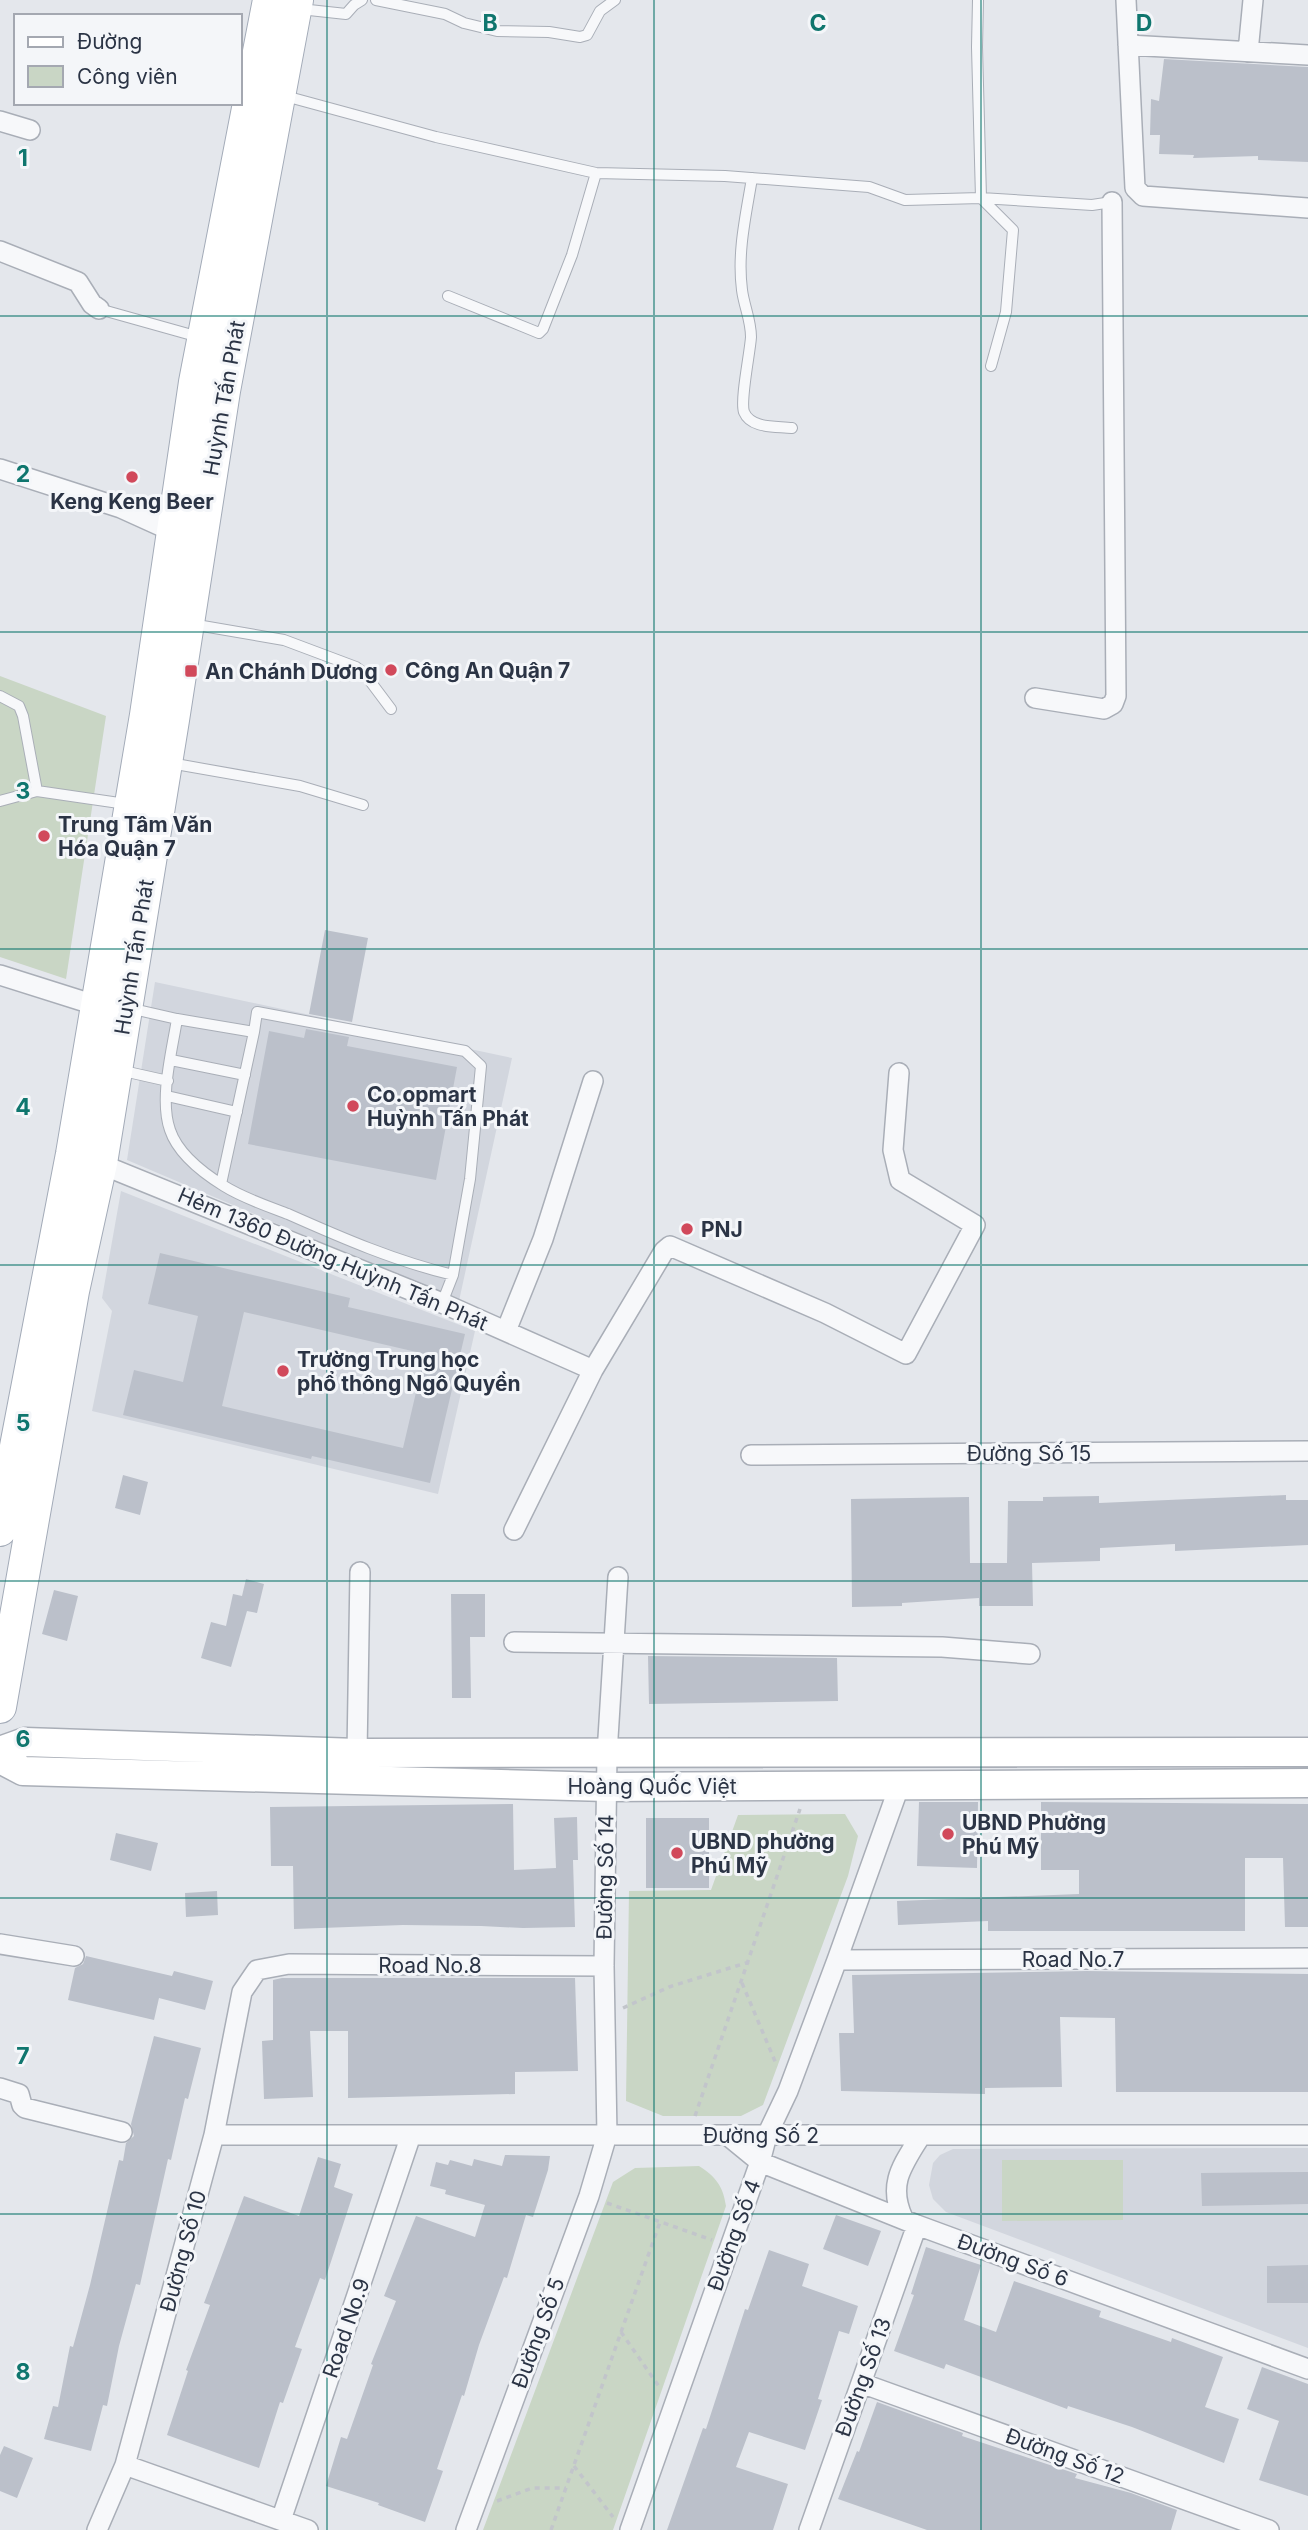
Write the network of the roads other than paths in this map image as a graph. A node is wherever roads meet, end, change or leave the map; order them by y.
1 (362, 0) edge
2 (376, 0) edge
3 (615, 0) edge
4 (978, 0) edge
5 (1126, 0) edge
6 (1253, 0) edge
7 (287, 3) edge
8 (1128, 45) junction
9 (1248, 52) junction
10 (1308, 55) edge
11 (267, 92) junction
12 (0, 121) edge
13 (30, 130) dead end
14 (596, 173) junction
15 (752, 178) junction
16 (981, 198) junction
17 (1112, 202) joint
18 (1308, 208) edge
19 (0, 251) edge
20 (448, 296) dead end
21 (99, 309) joint
22 (203, 338) junction
23 (991, 366) dead end
24 (792, 428) dead end
25 (0, 469) edge
26 (174, 532) junction
27 (188, 623) junction
28 (0, 696) edge
29 (1035, 698) dead end
30 (391, 709) dead end
31 (166, 762) junction
32 (37, 791) junction
33 (0, 801) edge
34 (130, 805) junction
35 (363, 805) dead end
36 (0, 975) edge
37 (110, 1006) junction
38 (177, 1019) junction
39 (254, 1032) junction
40 (171, 1060) junction
41 (116, 1069) junction
42 (900, 1073) dead end
43 (245, 1075) junction
44 (168, 1081) junction
45 (593, 1081) dead end
46 (167, 1096) junction
47 (237, 1112) junction
48 (86, 1159) junction
49 (221, 1184) junction
50 (453, 1275) junction
51 (442, 1303) junction
52 (506, 1331) junction
53 (593, 1370) junction
54 (1308, 1451) edge
55 (751, 1455) dead end
56 (6, 1460) edge
57 (0, 1530) edge
58 (514, 1530) dead end
59 (360, 1572) dead end
60 (618, 1577) dead end
61 (514, 1642) dead end
62 (613, 1644) junction
63 (1030, 1654) dead end
64 (0, 1707) edge
65 (0, 1751) edge
66 (1308, 1752) edge
67 (357, 1754) junction
68 (607, 1754) junction
69 (0, 1759) edge
70 (1308, 1783) edge
71 (900, 1784) junction
72 (607, 1787) junction
73 (0, 1944) edge
74 (74, 1956) dead end
75 (1308, 1958) edge
76 (837, 1961) junction
77 (604, 1966) junction
78 (257, 1970) joint
79 (0, 2088) edge
80 (122, 2132) dead end
81 (214, 2135) junction
82 (411, 2135) junction
83 (607, 2135) junction
84 (727, 2135) junction
85 (767, 2135) junction
86 (921, 2135) junction
87 (1308, 2135) edge
88 (760, 2162) junction
89 (910, 2221) junction
90 (1308, 2370) edge
91 (861, 2383) junction
92 (125, 2465) junction
93 (281, 2520) junction
94 (469, 2522) edge
95 (623, 2525) edge
96 (811, 2529) edge
97 (97, 2530) edge
98 (308, 2530) edge
99 (1269, 2530) edge

1 - 7 lane
2 - 3 lane
4 - 16 lane
5 - 8 street
6 - 9 street
7 - 11 main road, Huỳnh Tấn Phát
8 - 9 street
8 - 18 street
9 - 10 street
11 - 14 lane
11 - 22 main road, Huỳnh Tấn Phát
11 - 27 main road, Huỳnh Tấn Phát
12 - 13 street
14 - 15 lane
14 - 20 lane
15 - 16 lane
15 - 24 lane
16 - 17 lane
16 - 23 lane
17 - 29 street
19 - 21 street
21 - 22 lane
22 - 26 main road, Huỳnh Tấn Phát
25 - 26 street
26 - 34 main road, Huỳnh Tấn Phát
27 - 30 lane
27 - 31 main road, Huỳnh Tấn Phát
28 - 32 lane
31 - 35 lane
31 - 37 main road, Huỳnh Tấn Phát
32 - 33 lane
32 - 34 lane
34 - 37 main road, Huỳnh Tấn Phát
36 - 37 street
37 - 38 lane
37 - 41 main road, Huỳnh Tấn Phát
37 - 48 main road, Huỳnh Tấn Phát
38 - 39 lane
38 - 40 lane
39 - 43 lane
39 - 50 lane
40 - 43 lane
40 - 44 lane
41 - 44 lane
41 - 48 main road, Huỳnh Tấn Phát
42 - 53 street
43 - 47 lane
44 - 46 lane
45 - 52 street
46 - 47 lane
46 - 49 lane
47 - 49 lane
48 - 51 street, Hẻm 1360 Đường Huỳnh Tấn Phát
48 - 56 main road, Huỳnh Tấn Phát
48 - 64 main road, Huỳnh Tấn Phát
49 - 50 lane
50 - 51 lane
51 - 52 street, Hẻm 1360 Đường Huỳnh Tấn Phát
52 - 53 street, Hẻm 1360 Đường Huỳnh Tấn Phát
53 - 58 street
54 - 55 street, Đường Số 15
56 - 57 main road, Huỳnh Tấn Phát
59 - 67 street
60 - 62 street, Đường Số 14
61 - 62 street
62 - 63 street
62 - 68 street, Đường Số 14
65 - 67 main road, Hoàng Quốc Việt
66 - 68 main road, Hoàng Quốc Việt
67 - 68 main road, Hoàng Quốc Việt
68 - 72 street, Đường Số 14
69 - 72 main road, Hoàng Quốc Việt
70 - 71 main road, Hoàng Quốc Việt
71 - 72 main road, Hoàng Quốc Việt
71 - 76 street, Đường Số 4
72 - 77 street, Đường Số 14
73 - 74 street
75 - 76 street, Road No.7
76 - 85 street, Đường Số 4
77 - 78 street, Road No.8
77 - 83 street, Đường Số 14
78 - 81 street, Đường Số 10
79 - 80 street
81 - 82 street, Đường Số 2
81 - 92 street, Đường Số 10
82 - 83 street, Đường Số 2
82 - 93 street, Road No.9
83 - 84 street, Đường Số 2
83 - 94 street, Đường Số 5
84 - 85 street, Đường Số 2
84 - 88 street, Đường Số 6
85 - 86 street, Đường Số 2
85 - 88 street, Đường Số 4
86 - 87 street, Đường Số 2
86 - 89 street
88 - 89 street, Đường Số 6
88 - 95 street, Đường Số 4
89 - 90 street, Đường Số 6
89 - 91 street, Đường Số 13
91 - 96 street, Đường Số 13
91 - 99 street, Đường Số 12
92 - 93 street
92 - 97 street, Đường Số 10
93 - 98 street

